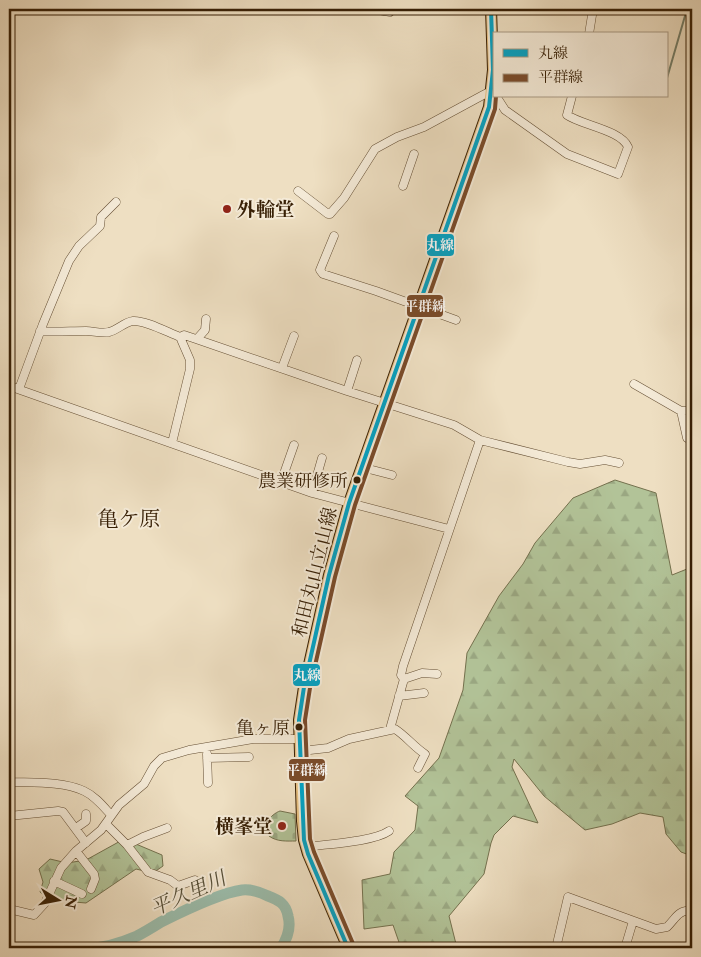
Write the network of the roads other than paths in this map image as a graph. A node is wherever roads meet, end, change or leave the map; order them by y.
1 (372, 9) edge
2 (391, 9) edge
3 (491, 9) edge
4 (593, 9) edge
5 (589, 32) edge
6 (493, 54) edge
7 (493, 94) edge
8 (493, 97) edge
9 (497, 98) edge
10 (571, 98) edge
11 (414, 154) dead end
12 (403, 186) dead end
13 (298, 191) dead end
14 (116, 202) dead end
15 (334, 236) dead end
16 (418, 306) junction
17 (206, 319) dead end
18 (456, 320) dead end
19 (40, 331) junction
20 (294, 336) dead end
21 (180, 338) junction
22 (197, 339) junction
23 (357, 360) dead end
24 (282, 368) junction
25 (634, 384) dead end
26 (9, 386) edge
27 (19, 389) junction
28 (347, 391) junction
29 (384, 403) junction
30 (692, 410) edge
31 (682, 411) junction
32 (480, 440) junction
33 (692, 440) edge
34 (172, 443) junction
35 (294, 445) dead end
36 (322, 458) dead end
37 (620, 463) dead end
38 (361, 467) junction
39 (392, 475) dead end
40 (281, 482) junction
41 (312, 492) junction
42 (349, 503) junction
43 (449, 529) junction
44 (437, 674) dead end
45 (404, 679) junction
46 (424, 693) dead end
47 (399, 696) junction
48 (390, 729) junction
49 (300, 739) junction
50 (207, 747) junction
51 (301, 751) junction
52 (249, 756) dead end
53 (207, 758) junction
54 (418, 768) dead end
55 (9, 782) edge
56 (208, 783) dead end
57 (86, 814) dead end
58 (111, 815) junction
59 (9, 816) edge
60 (106, 824) junction
61 (76, 828) junction
62 (167, 828) dead end
63 (388, 831) dead end
64 (86, 843) junction
65 (128, 846) junction
66 (306, 847) junction
67 (76, 852) junction
68 (195, 880) dead end
69 (54, 881) junction
70 (91, 889) dead end
71 (82, 894) dead end
72 (9, 909) edge
73 (692, 910) edge
74 (633, 921) junction
75 (348, 948) edge
76 (556, 948) edge
77 (625, 948) edge

1 - 2 street
3 - 6 main road, 和田丸山立山線
4 - 5 street
7 - 13 street
8 - 16 main road, 和田丸山立山線
9 - 10 street
11 - 12 street
14 - 19 street
15 - 16 street
16 - 18 street
16 - 29 main road, 和田丸山立山線
17 - 22 street
19 - 21 street
19 - 27 street
20 - 24 street
21 - 22 street
21 - 34 street
22 - 24 street
23 - 28 street
24 - 28 street
25 - 31 street
26 - 27 street
27 - 34 street
28 - 29 street
29 - 32 street
29 - 38 main road, 和田丸山立山線
30 - 31 street
31 - 33 street
32 - 37 street
32 - 43 street
34 - 40 street
35 - 40 street
36 - 41 street
38 - 39 street
38 - 42 main road, 和田丸山立山線
40 - 41 street
41 - 42 street
42 - 43 street
42 - 49 main road, 和田丸山立山線
43 - 45 street
44 - 45 street
45 - 47 street
46 - 47 street
47 - 48 street
48 - 51 street
48 - 54 street
49 - 50 street
49 - 51 main road, 和田丸山立山線
50 - 53 street
50 - 58 street
51 - 66 main road, 和田丸山立山線
52 - 53 street
53 - 56 street
55 - 58 street
57 - 61 street
58 - 60 street
59 - 61 street
60 - 64 street
60 - 65 street
61 - 64 street
62 - 65 street
63 - 66 street
64 - 67 street
65 - 68 street
66 - 75 main road, 和田丸山立山線
67 - 69 street
67 - 70 street
69 - 71 street
69 - 72 street
73 - 74 street
74 - 76 street
74 - 77 street

